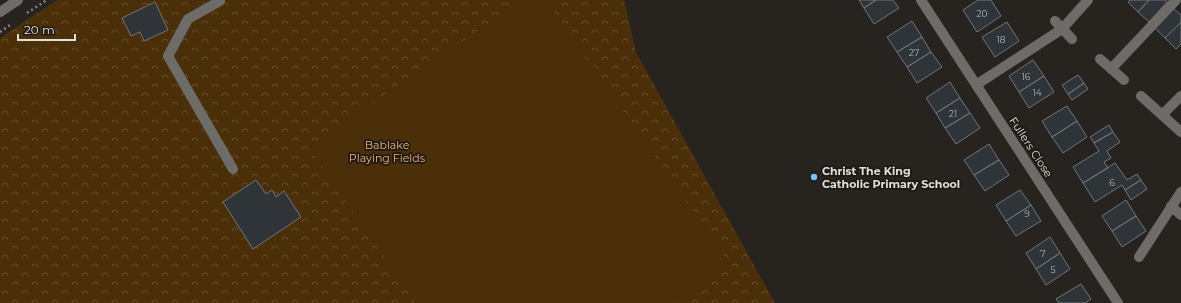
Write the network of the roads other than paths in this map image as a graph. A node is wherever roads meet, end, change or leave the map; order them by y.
1 (18, 0) edge
2 (222, 0) edge
3 (1088, 0) edge
4 (1176, 0) edge
5 (925, 1) edge
6 (0, 12) edge
7 (1055, 21) dead end
8 (1062, 29) junction
9 (1072, 39) dead end
10 (1100, 59) dead end
11 (1111, 69) junction
12 (1124, 80) dead end
13 (976, 85) junction
14 (1141, 96) dead end
15 (1181, 96) edge
16 (1162, 115) junction
17 (1181, 132) edge
18 (233, 168) dead end
19 (1181, 192) edge
20 (1171, 206) junction
21 (1181, 215) edge
22 (1138, 257) dead end
23 (1118, 303) edge

1 - 6 street
2 - 18 street
3 - 8 street
4 - 11 street
5 - 13 street, Fullers Close
7 - 8 street
8 - 9 street
8 - 13 street
10 - 11 street
11 - 12 street
13 - 23 street, Fullers Close
14 - 16 street
15 - 16 street
16 - 17 street
19 - 20 street
20 - 21 street
20 - 22 street

